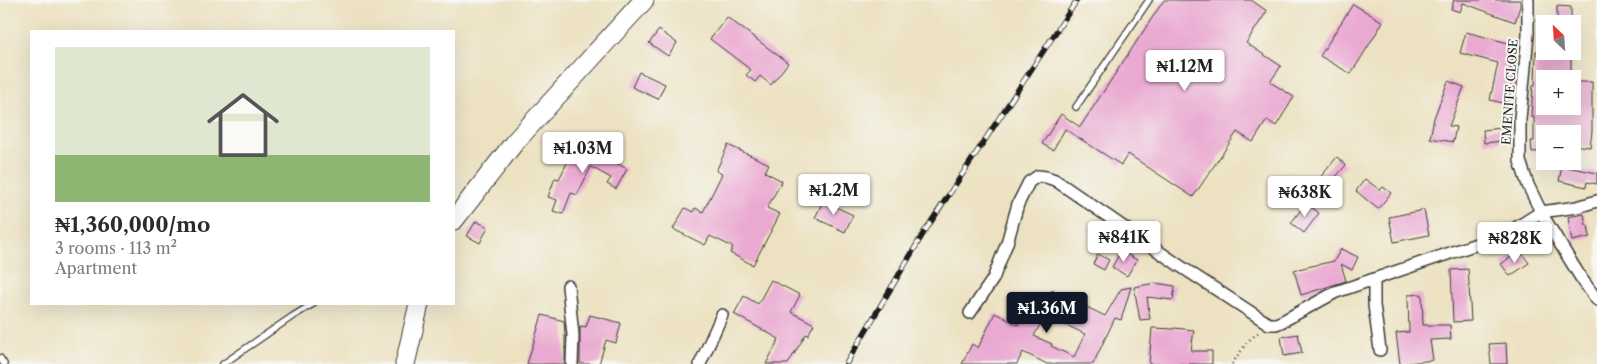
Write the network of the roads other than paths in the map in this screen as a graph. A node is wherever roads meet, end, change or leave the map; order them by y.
1 (644, 0) edge
2 (1149, 0) edge
3 (1528, 0) edge
4 (1076, 107) dead end
5 (1597, 200) edge
6 (1541, 212) junction
7 (455, 217) edge
8 (1374, 280) junction
9 (568, 286) dead end
10 (1597, 300) edge
11 (312, 305) edge
12 (419, 305) edge
13 (970, 313) dead end
14 (722, 315) dead end
15 (1380, 350) dead end
16 (0, 358) edge
17 (4, 364) edge
18 (223, 364) edge
19 (405, 364) edge
20 (572, 364) edge
21 (700, 364) edge

1 - 7 main road
2 - 4 lane
3 - 6 street, EMENITE CLOSE
5 - 6 street
6 - 8 street
6 - 10 street, EMENITE CLOSE
8 - 13 street
8 - 15 street
9 - 20 street
11 - 18 lane
12 - 19 main road
14 - 21 street
16 - 17 lane

